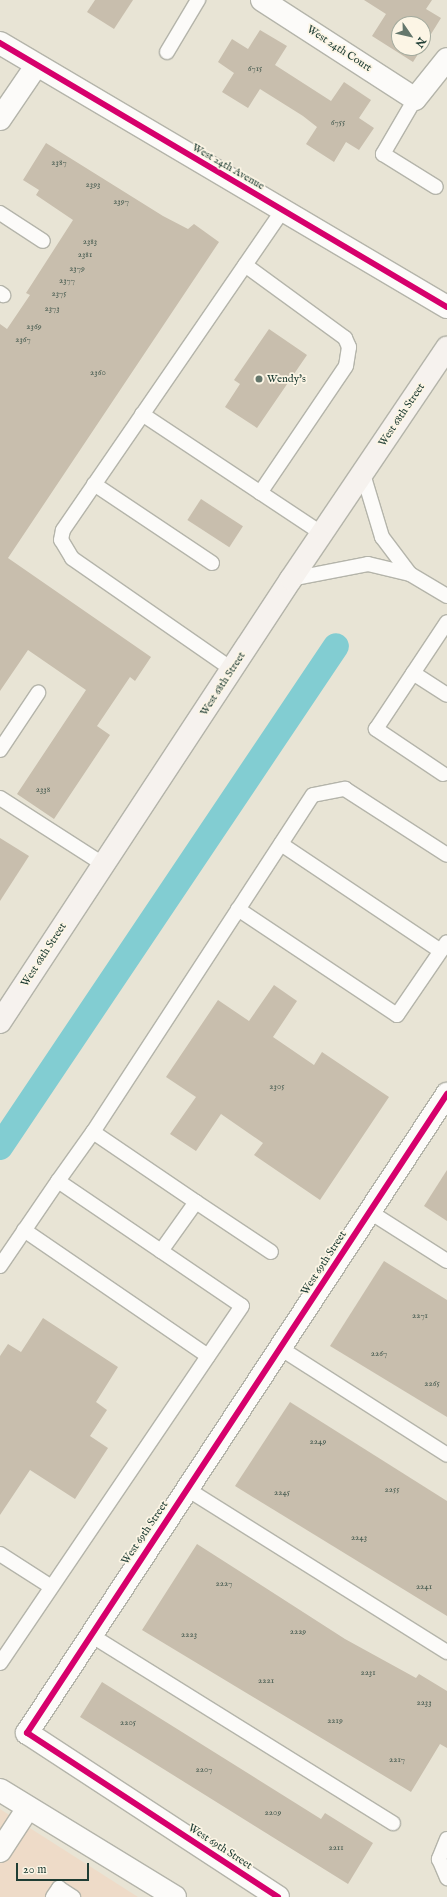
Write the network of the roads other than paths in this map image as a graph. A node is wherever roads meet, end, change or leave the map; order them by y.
1 (198, 0) edge
2 (262, 0) edge
3 (0, 43) edge
4 (167, 52) dead end
5 (447, 59) edge
6 (36, 66) junction
7 (415, 99) junction
8 (0, 119) edge
9 (436, 187) dead end
10 (282, 211) junction
11 (0, 213) edge
12 (42, 241) dead end
13 (245, 265) junction
14 (447, 307) edge
15 (447, 348) edge
16 (142, 414) junction
17 (362, 474) junction
18 (94, 484) junction
19 (260, 493) junction
20 (321, 533) junction
21 (212, 563) dead end
22 (410, 574) junction
23 (291, 578) junction
24 (447, 596) edge
25 (447, 622) edge
26 (233, 670) junction
27 (413, 673) junction
28 (38, 693) dead end
29 (447, 695) edge
30 (0, 750) edge
31 (443, 774) dead end
32 (0, 798) edge
33 (281, 844) junction
34 (447, 855) edge
35 (103, 864) junction
36 (238, 909) junction
37 (444, 946) edge
38 (0, 1022) edge
39 (447, 1094) edge
40 (93, 1132) junction
41 (58, 1181) junction
42 (196, 1202) junction
43 (370, 1212) junction
44 (24, 1230) junction
45 (161, 1251) junction
46 (271, 1252) dead end
47 (447, 1261) edge
48 (0, 1266) edge
49 (280, 1348) junction
50 (208, 1356) junction
51 (447, 1455) edge
52 (187, 1489) junction
53 (0, 1554) edge
54 (50, 1586) junction
55 (89, 1634) junction
56 (447, 1652) edge
57 (0, 1663) edge
58 (0, 1790) edge
59 (28, 1808) junction
60 (393, 1823) dead end
61 (447, 1839) edge
62 (0, 1851) edge
63 (447, 1878) edge
64 (53, 1897) edge
65 (73, 1897) edge
66 (175, 1897) edge
67 (278, 1897) edge

1 - 4 lane
2 - 7 street, West 24th Court
3 - 6 street, West 24th Avenue
5 - 7 street
6 - 8 street
6 - 10 street, West 24th Avenue
7 - 9 lane
10 - 13 lane
10 - 14 street, West 24th Avenue
11 - 12 lane
13 - 16 lane
13 - 19 lane
15 - 17 main road, West 68th Street
16 - 18 lane
16 - 19 lane
17 - 20 main road, West 68th Street
17 - 22 lane
18 - 21 lane
18 - 26 lane
19 - 20 lane
20 - 23 main road, West 68th Street
22 - 23 lane
22 - 24 lane
23 - 26 main road, West 68th Street
25 - 27 lane
26 - 35 main road, West 68th Street
27 - 29 lane
27 - 31 lane
28 - 30 lane
32 - 35 lane
33 - 34 lane
33 - 36 lane
33 - 37 lane
35 - 38 main road, West 68th Street
36 - 37 lane
36 - 40 lane
39 - 43 street, West 69th Street
40 - 41 lane
40 - 42 lane
41 - 44 lane
41 - 45 lane
42 - 45 lane
42 - 46 lane
43 - 47 lane
43 - 49 street, West 69th Street
44 - 48 lane
44 - 50 lane
45 - 50 lane
49 - 51 lane
49 - 52 street, West 69th Street
50 - 54 lane
52 - 55 street, West 69th Street
52 - 56 lane
53 - 54 lane
54 - 57 lane
55 - 60 lane
55 - 67 street, West 69th Street
58 - 59 street
59 - 62 street
59 - 66 street
61 - 63 lane
64 - 65 lane

